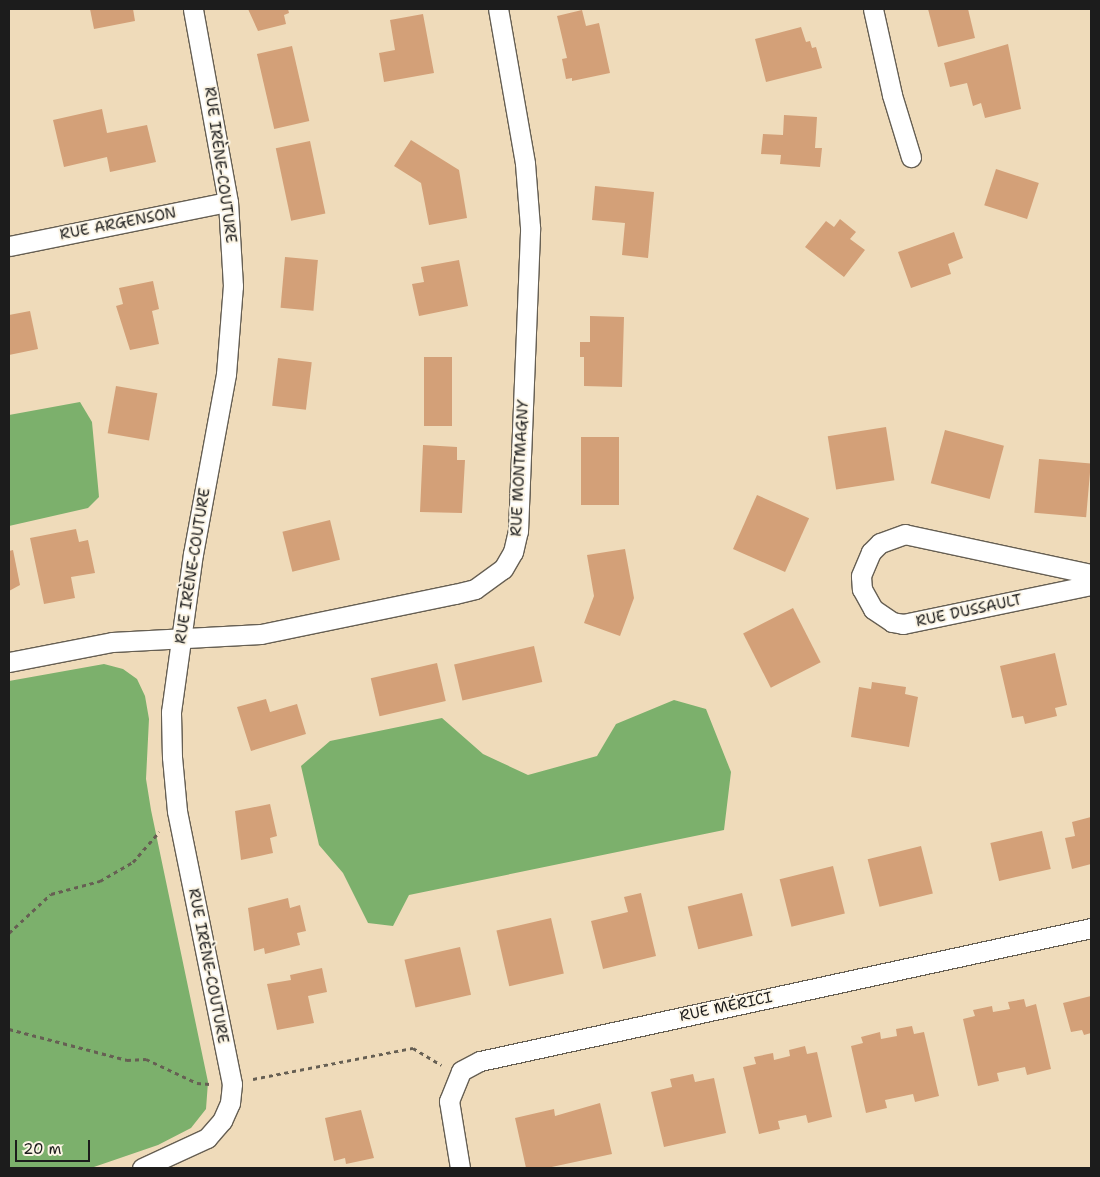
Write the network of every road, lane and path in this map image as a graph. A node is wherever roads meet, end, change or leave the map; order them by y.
1 (194, 9) edge
2 (498, 9) edge
3 (873, 9) edge
4 (911, 157) dead end
5 (228, 202) junction
6 (9, 246) edge
7 (1091, 574) edge
8 (1091, 585) edge
9 (183, 638) junction
10 (9, 662) edge
11 (177, 811) junction
12 (1091, 928) edge
13 (9, 934) edge
14 (9, 1029) edge
15 (461, 1071) junction
16 (253, 1078) dead end
17 (215, 1084) dead end
18 (142, 1168) edge
19 (460, 1168) edge

1 - 5 street, RUE IRÈNE-COUTURE
2 - 9 street, RUE MONTMAGNY
3 - 4 street
5 - 6 street, RUE ARGENSON
5 - 9 street, RUE IRÈNE-COUTURE
7 - 8 street, RUE DUSSAULT
9 - 10 street, RUE MONTMAGNY
9 - 11 street, RUE IRÈNE-COUTURE
11 - 13 path
11 - 18 street, RUE IRÈNE-COUTURE
12 - 15 street, RUE MÉRICI
14 - 17 path
15 - 16 path
15 - 19 street

